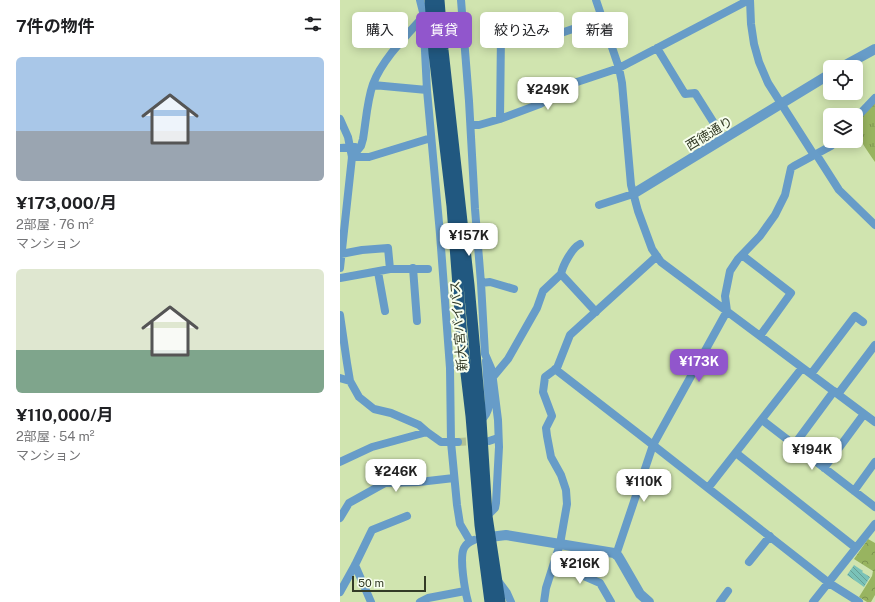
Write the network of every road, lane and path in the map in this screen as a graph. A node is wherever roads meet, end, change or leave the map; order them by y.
1 (420, 0) edge
2 (430, 0) edge
3 (439, 0) edge
4 (462, 0) edge
5 (596, 0) edge
6 (750, 0) edge
7 (422, 12) edge
8 (600, 12) edge
9 (416, 25) edge
10 (572, 29) edge
11 (425, 48) edge
12 (613, 48) edge
13 (658, 48) junction
14 (875, 49) edge
15 (854, 60) edge
16 (620, 68) junction
17 (823, 78) edge
18 (373, 84) junction
19 (427, 90) junction
20 (875, 98) edge
21 (782, 104) junction
22 (863, 111) edge
23 (340, 119) edge
24 (500, 119) junction
25 (471, 125) junction
26 (431, 138) junction
27 (724, 139) junction
28 (361, 146) junction
29 (350, 147) junction
30 (340, 148) edge
31 (827, 148) edge
32 (815, 155) junction
33 (352, 157) junction
34 (633, 194) junction
35 (599, 205) dead end
36 (875, 226) edge
37 (341, 237) edge
38 (580, 244) dead end
39 (341, 254) junction
40 (742, 255) junction
41 (657, 256) junction
42 (340, 268) edge
43 (413, 268) junction
44 (390, 269) junction
45 (428, 269) dead end
46 (378, 272) junction
47 (561, 274) junction
48 (340, 278) edge
49 (481, 283) junction
50 (514, 289) dead end
51 (385, 311) dead end
52 (727, 311) junction
53 (596, 312) junction
54 (340, 315) edge
55 (417, 321) dead end
56 (863, 322) dead end
57 (341, 331) edge
58 (760, 336) junction
59 (875, 345) edge
60 (485, 354) junction
61 (802, 368) junction
62 (555, 369) junction
63 (812, 374) junction
64 (493, 377) junction
65 (340, 378) edge
66 (350, 381) junction
67 (836, 393) junction
68 (864, 414) junction
69 (481, 420) junction
70 (762, 420) junction
71 (875, 422) edge
72 (427, 432) junction
73 (498, 438) junction
74 (489, 441) tunnel mouth
75 (454, 442) junction
76 (654, 445) junction
77 (794, 445) junction
78 (736, 453) junction
79 (340, 462) edge
80 (875, 462) edge
81 (824, 468) junction
82 (454, 478) junction
83 (708, 488) junction
84 (854, 491) junction
85 (875, 507) edge
86 (407, 516) dead end
87 (487, 516) junction
88 (340, 518) edge
89 (875, 524) edge
90 (770, 536) junction
91 (486, 538) junction
92 (470, 542) junction
93 (560, 544) junction
94 (856, 548) junction
95 (616, 555) junction
96 (749, 562) dead end
97 (554, 563) junction
98 (355, 565) junction
99 (497, 581) junction
100 (829, 583) junction
101 (465, 591) junction
102 (728, 591) dead end
103 (340, 592) edge
104 (371, 602) edge
105 (420, 602) edge
106 (468, 602) edge
107 (490, 602) edge
108 (500, 602) edge
109 (511, 602) edge
110 (544, 602) edge
111 (611, 602) edge
112 (649, 602) edge
113 (720, 602) edge
114 (813, 602) edge
115 (859, 602) edge

1 - 7 street
2 - 91 highway, 新大宮バイパス
3 - 69 highway, 新大宮バイパス
4 - 25 street
5 - 8 street
6 - 13 street
6 - 21 street
9 - 18 street
10 - 24 street
11 - 19 street
12 - 16 street
13 - 16 street
13 - 27 street
14 - 15 street
16 - 24 street
16 - 34 street
17 - 21 street, 西徳通り
18 - 19 street
18 - 28 street
19 - 26 street
20 - 22 street
21 - 27 street, 西徳通り
21 - 32 street
23 - 29 street
24 - 25 street
25 - 49 street
26 - 33 street
26 - 75 street
27 - 34 street, 西徳通り
28 - 29 street
28 - 33 street
29 - 30 street
29 - 33 street
31 - 32 street
32 - 36 street
32 - 40 street
33 - 37 street
34 - 35 street, 西徳通り
34 - 41 street
37 - 39 street
38 - 47 street
39 - 42 street
39 - 44 street
40 - 52 street
40 - 58 street
41 - 52 street
41 - 53 street
43 - 44 street
43 - 45 street
43 - 55 street
44 - 46 street
46 - 48 street
46 - 51 street
47 - 53 street
47 - 64 street
49 - 50 street
49 - 60 street
52 - 58 street
52 - 76 street
53 - 62 street
54 - 57 street
56 - 63 street
57 - 66 street
58 - 61 street
59 - 67 street
60 - 64 street
60 - 69 street
61 - 63 street
61 - 70 street
62 - 76 street
62 - 93 street
63 - 67 street
64 - 73 street
65 - 66 street
66 - 72 street
67 - 68 street
67 - 77 street
68 - 71 street
68 - 81 street
69 - 87 highway, 新大宮バイパス
70 - 77 street
70 - 78 street
72 - 75 street
72 - 79 street
73 - 74 street
73 - 87 street
75 - 82 street
76 - 83 street
76 - 95 street
77 - 81 street
78 - 83 street
78 - 94 street
80 - 84 street
81 - 84 street
82 - 88 street
82 - 92 street
83 - 90 street
84 - 85 street
86 - 98 street
87 - 91 highway, 新大宮バイパス
89 - 94 street
90 - 96 street
90 - 100 street
91 - 92 street
91 - 93 street
91 - 99 highway, 新大宮バイパス
91 - 107 highway, 新大宮バイパス
92 - 101 street
93 - 95 street
93 - 97 street
94 - 100 street
95 - 112 street
97 - 110 street
97 - 111 street
98 - 103 street
98 - 104 street
99 - 108 highway, 新大宮バイパス
99 - 109 street
100 - 114 street
100 - 115 street
101 - 105 street
101 - 106 street
102 - 113 street

